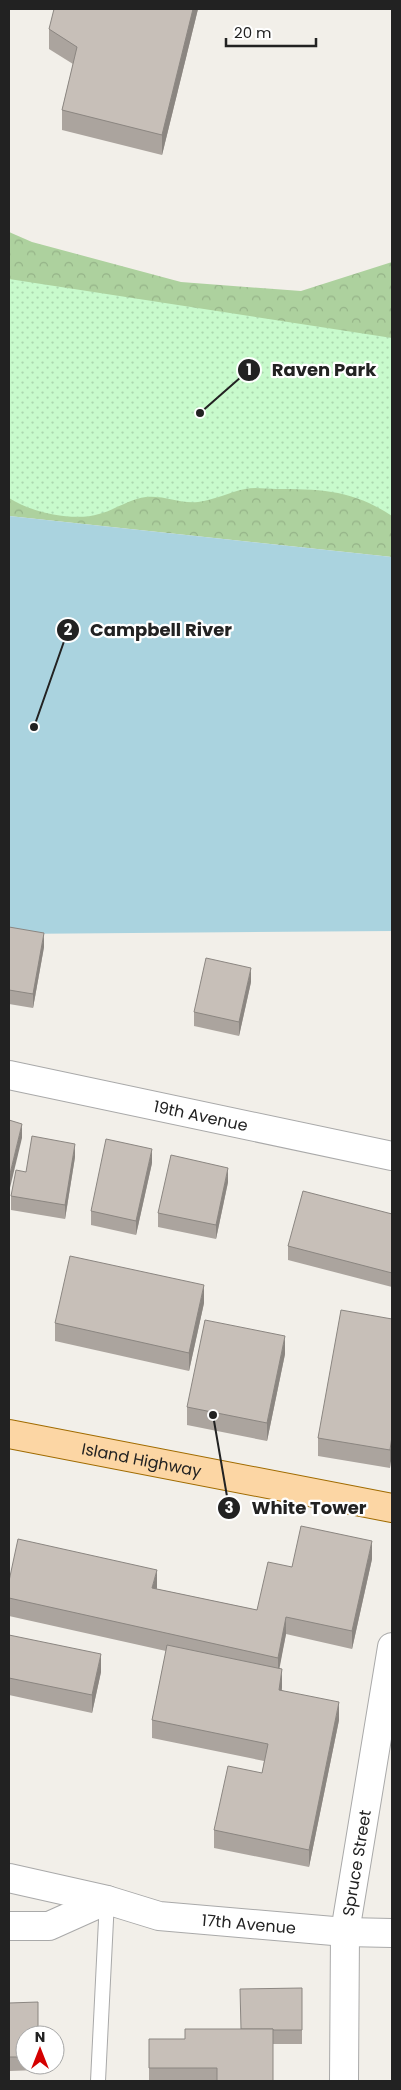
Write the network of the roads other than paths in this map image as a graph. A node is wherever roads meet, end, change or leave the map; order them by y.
1 (9, 1075) edge
2 (392, 1156) edge
3 (9, 1434) edge
4 (392, 1508) edge
5 (392, 1647) edge
6 (9, 1878) edge
7 (107, 1900) junction
8 (9, 1926) edge
9 (345, 1932) junction
10 (392, 1933) edge
11 (98, 2081) edge
12 (344, 2081) edge

1 - 2 street, 19th Avenue
3 - 4 main road, Island Highway
5 - 9 street, Spruce Street
6 - 7 street, 17th Avenue
7 - 8 street
7 - 9 street, 17th Avenue
7 - 11 lane
9 - 10 street, 17th Avenue
9 - 12 street, Spruce Street

